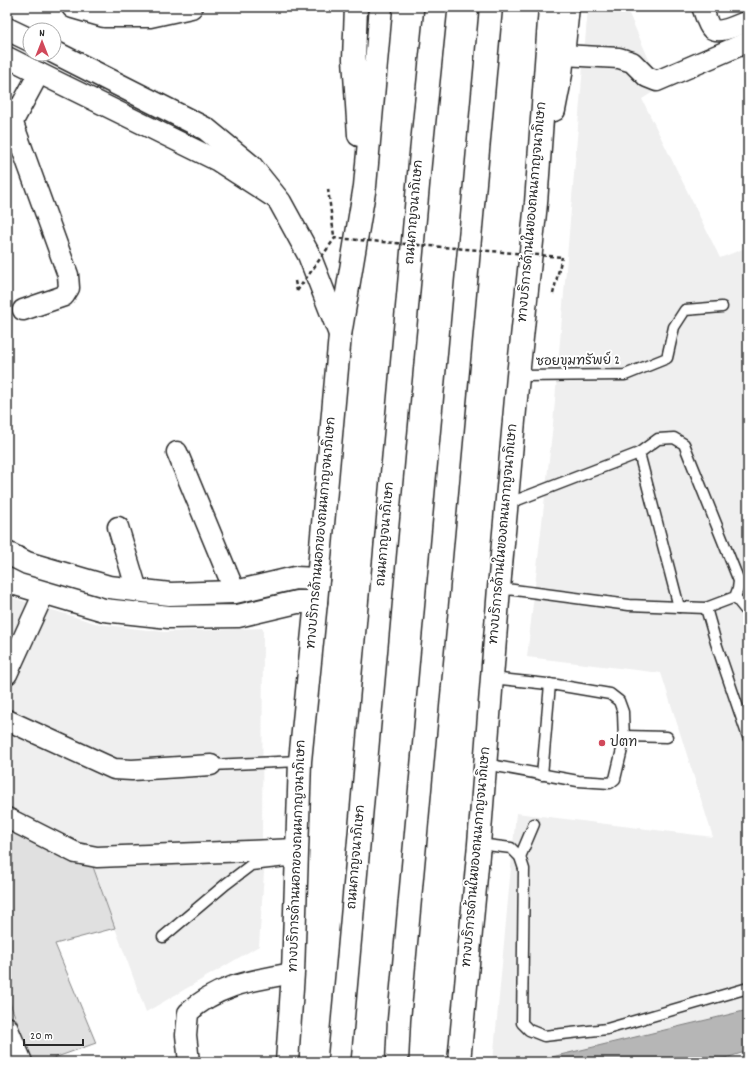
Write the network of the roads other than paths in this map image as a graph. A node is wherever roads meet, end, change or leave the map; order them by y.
1 (73, 7) edge
2 (191, 7) edge
3 (356, 7) edge
4 (380, 7) edge
5 (436, 7) edge
6 (492, 7) edge
7 (550, 7) edge
8 (568, 7) edge
9 (702, 7) edge
10 (748, 21) edge
11 (7, 29) edge
12 (22, 36) edge
13 (748, 42) edge
14 (563, 55) junction
15 (62, 56) edge
16 (7, 57) edge
17 (39, 74) junction
18 (9, 115) edge
19 (365, 186) junction
20 (280, 202) junction
21 (536, 203) junction
22 (722, 307) dead end
23 (23, 310) dead end
24 (340, 335) junction
25 (518, 376) junction
26 (177, 452) dead end
27 (639, 453) junction
28 (507, 504) junction
29 (118, 527) dead end
30 (7, 553) edge
31 (51, 570) junction
32 (7, 579) edge
33 (318, 579) junction
34 (499, 588) junction
35 (137, 590) junction
36 (235, 592) junction
37 (44, 593) junction
38 (735, 597) junction
39 (316, 602) junction
40 (679, 607) junction
41 (706, 608) junction
42 (748, 613) edge
43 (7, 674) edge
44 (491, 678) junction
45 (550, 684) junction
46 (7, 720) edge
47 (624, 736) junction
48 (667, 737) dead end
49 (748, 737) edge
50 (300, 760) junction
51 (485, 764) junction
52 (210, 765) joint
53 (542, 775) junction
54 (7, 818) edge
55 (534, 824) dead end
56 (479, 844) junction
57 (296, 854) junction
58 (520, 857) junction
59 (163, 937) dead end
60 (293, 973) junction
61 (748, 988) edge
62 (7, 1028) edge
63 (22, 1062) edge
64 (189, 1062) edge
65 (287, 1062) edge
66 (339, 1062) edge
67 (397, 1062) edge
68 (459, 1062) edge

1 - 2 main road
3 - 19 main road
4 - 19 main road, ทางบริการด้านนอกของถนนกาญจนาภิเษก
5 - 66 main road, ถนนกาญจนาภิเษก
6 - 67 main road
7 - 21 main road, ทางบริการด้านในของถนนกาญจนาภิเษก
8 - 14 main road
9 - 10 street
11 - 12 main road
13 - 14 street
14 - 21 main road
15 - 20 main road
16 - 17 street
17 - 18 street
17 - 20 street
18 - 23 street
19 - 24 main road, ทางบริการด้านนอกของถนนกาญจนาภิเษก
20 - 24 main road
21 - 25 main road, ทางบริการด้านในของถนนกาญจนาภิเษก
22 - 25 lane, ซอยขุมทรัพย์ 2
24 - 33 main road, ทางบริการด้านนอกของถนนกาญจนาภิเษก
25 - 28 main road, ทางบริการด้านในของถนนกาญจนาภิเษก
26 - 36 street
27 - 28 lane
27 - 38 lane
27 - 40 lane
28 - 34 main road, ทางบริการด้านในของถนนกาญจนาภิเษก
29 - 35 street
30 - 31 main road
31 - 35 main road
31 - 37 main road
32 - 37 main road
33 - 36 main road
33 - 39 main road, ทางบริการด้านนอกของถนนกาญจนาภิเษก
34 - 40 lane
34 - 44 main road, ทางบริการด้านในของถนนกาญจนาภิเษก
35 - 36 main road
37 - 39 main road
37 - 43 street
38 - 41 lane
38 - 42 lane
39 - 50 main road, ทางบริการด้านนอกของถนนกาญจนาภิเษก
40 - 41 lane
41 - 49 lane
44 - 45 lane
44 - 51 main road, ทางบริการด้านในของถนนกาญจนาภิเษก
45 - 47 lane
45 - 53 lane
46 - 52 street
47 - 48 lane
47 - 53 lane
50 - 52 lane
50 - 57 main road, ทางบริการด้านนอกของถนนกาญจนาภิเษก
51 - 53 lane
51 - 56 main road, ทางบริการด้านในของถนนกาญจนาภิเษก
54 - 57 street
55 - 58 lane
56 - 58 lane
56 - 68 main road, ทางบริการด้านในของถนนกาญจนาภิเษก
57 - 59 lane
57 - 60 main road, ทางบริการด้านนอกของถนนกาญจนาภิเษก
58 - 61 lane
60 - 64 street
60 - 65 main road, ทางบริการด้านนอกของถนนกาญจนาภิเษก
62 - 63 street

